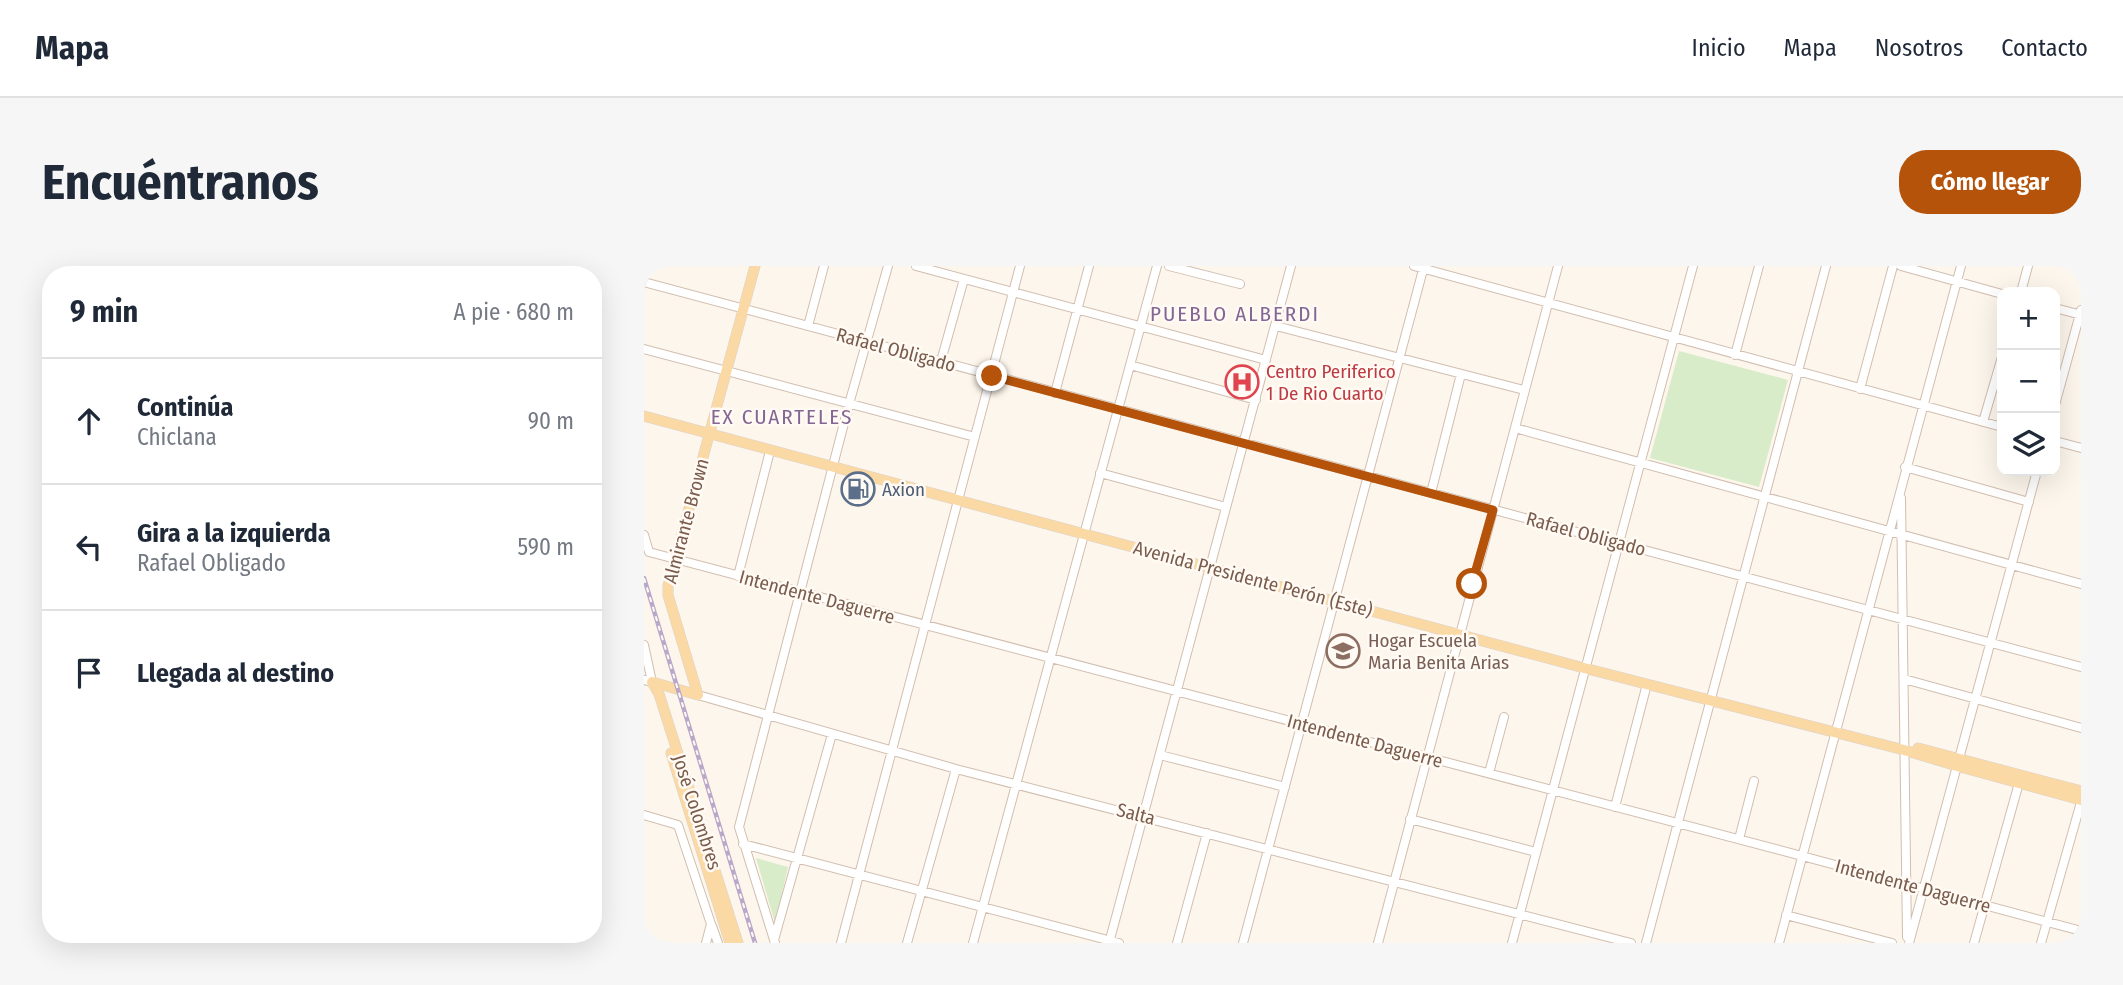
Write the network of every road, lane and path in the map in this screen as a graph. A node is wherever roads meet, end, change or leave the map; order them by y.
1 (755, 266) edge
2 (824, 266) edge
3 (888, 266) edge
4 (916, 266) edge
5 (1020, 266) edge
6 (1089, 266) edge
7 (1157, 266) edge
8 (1169, 266) edge
9 (1291, 266) edge
10 (1414, 266) edge
11 (1558, 266) edge
12 (1693, 266) edge
13 (1759, 266) edge
14 (1826, 266) edge
15 (1893, 266) edge
16 (1901, 266) edge
17 (1961, 266) edge
18 (2028, 266) edge
19 (1424, 267) edge
20 (964, 279) junction
21 (1956, 281) junction
22 (644, 282) edge
23 (1240, 284) dead end
24 (2022, 287) edge
25 (1013, 292) junction
26 (1997, 293) edge
27 (1548, 303) junction
28 (743, 309) junction
29 (1078, 309) junction
30 (2060, 309) edge
31 (2081, 314) edge
32 (808, 326) junction
33 (1140, 326) junction
34 (1276, 326) junction
35 (1673, 339) junction
36 (866, 342) junction
37 (644, 349) edge
38 (1735, 355) junction
39 (1399, 358) junction
40 (1266, 360) junction
41 (941, 361) junction
42 (1129, 365) junction
43 (727, 371) junction
44 (1798, 372) junction
45 (1461, 374) junction
46 (1997, 374) edge
47 (992, 376) junction
48 (2060, 388) edge
49 (1860, 389) junction
50 (1524, 390) junction
51 (1055, 393) junction
52 (1256, 400) junction
53 (849, 404) junction
54 (1921, 406) junction
55 (1117, 409) junction
56 (644, 416) edge
57 (1983, 422) junction
58 (1997, 426) edge
59 (1514, 428) junction
60 (709, 434) junction
61 (975, 437) junction
62 (2060, 442) edge
63 (1245, 443) junction
64 (2081, 448) edge
65 (770, 451) junction
66 (1640, 464) junction
67 (1905, 467) junction
68 (833, 468) junction
69 (1100, 473) junction
70 (1368, 476) junction
71 (2036, 476) edge
72 (1900, 487) junction
73 (1431, 493) junction
74 (1764, 498) junction
75 (959, 501) junction
76 (2029, 502) junction
77 (1226, 507) junction
78 (1493, 510) junction
79 (1889, 531) junction
80 (1083, 533) junction
81 (1902, 534) junction
82 (644, 535) edge
83 (1619, 543) junction
84 (675, 559) junction
85 (2011, 565) junction
86 (1209, 568) junction
87 (738, 576) junction
88 (1743, 576) junction
89 (2081, 584) edge
90 (801, 592) junction
91 (1335, 600) junction
92 (1867, 610) junction
93 (1903, 619) junction
94 (926, 625) junction
95 (1459, 633) junction
96 (1990, 643) junction
97 (644, 645) edge
98 (1049, 658) junction
99 (2081, 667) edge
100 (1584, 668) junction
101 (1904, 679) junction
102 (648, 681) edge
103 (1647, 684) junction
104 (1177, 691) junction
105 (698, 695) junction
106 (1976, 698) junction
107 (1712, 700) junction
108 (769, 717) junction
109 (1504, 717) dead end
110 (1302, 724) junction
111 (2081, 728) edge
112 (1834, 732) junction
113 (831, 734) junction
114 (1904, 750) junction
115 (893, 751) junction
116 (1160, 755) junction
117 (1427, 757) junction
118 (1958, 762) junction
119 (956, 769) junction
120 (1489, 773) junction
121 (1754, 780) dead end
122 (2019, 783) junction
123 (1015, 784) junction
124 (1285, 787) junction
125 (1553, 790) junction
126 (2081, 791) edge
127 (2081, 801) edge
128 (1615, 807) junction
129 (644, 816) edge
130 (1143, 816) junction
131 (1410, 819) junction
132 (1678, 823) junction
133 (1206, 833) junction
134 (1739, 839) junction
135 (743, 844) junction
136 (1269, 849) junction
137 (1536, 852) junction
138 (1802, 856) junction
139 (797, 858) junction
140 (860, 875) junction
141 (1394, 883) junction
142 (1906, 884) junction
143 (1923, 889) junction
144 (922, 891) junction
145 (1984, 906) junction
146 (982, 907) junction
147 (1786, 915) junction
148 (1519, 916) junction
149 (2046, 922) junction
150 (711, 924) junction
151 (2081, 932) edge
152 (775, 942) edge
153 (1109, 942) edge
154 (706, 943) edge
155 (718, 943) edge
156 (730, 943) edge
157 (738, 943) edge
158 (841, 943) edge
159 (907, 943) edge
160 (972, 943) edge
161 (1119, 943) edge
162 (1177, 943) edge
163 (1243, 943) edge
164 (1378, 943) edge
165 (1512, 943) edge
166 (1630, 943) edge
167 (1646, 943) edge
168 (1779, 943) edge
169 (1892, 943) edge
170 (1908, 943) edge
171 (1975, 943) edge
172 (2041, 943) edge

1 - 28 main road, Almirante Brown
2 - 32 street
3 - 36 street
4 - 20 street
5 - 25 street
6 - 29 street
7 - 33 street
8 - 23 street
9 - 34 street
10 - 19 street
11 - 27 street
12 - 35 street
13 - 38 street
14 - 44 street
15 - 49 street
16 - 21 street
17 - 21 street
18 - 24 street
19 - 27 street
19 - 39 street
20 - 25 street
20 - 41 street
21 - 26 street
21 - 54 street
22 - 28 street, Rafael Obligado
25 - 29 street
25 - 47 street
27 - 35 street
27 - 50 street
28 - 32 street, Rafael Obligado
28 - 43 main road, Almirante Brown
29 - 33 street
29 - 51 street
30 - 31 street
31 - 48 street
32 - 36 street, Rafael Obligado
33 - 40 street
33 - 42 street
34 - 39 street
34 - 40 street
35 - 38 street
35 - 66 street
36 - 41 street, Rafael Obligado
36 - 53 street
37 - 43 street
38 - 44 street
39 - 45 street
39 - 70 street
40 - 52 street
41 - 47 street, Rafael Obligado
42 - 52 street
42 - 55 street
43 - 53 street
43 - 60 main road, Almirante Brown
44 - 49 street
44 - 74 street
45 - 50 street
45 - 73 street
46 - 57 street
47 - 51 street, Rafael Obligado
47 - 61 street
49 - 54 street
50 - 59 street
51 - 55 street, Rafael Obligado
52 - 63 street
53 - 61 street
53 - 68 street
54 - 57 street
54 - 67 street
55 - 63 street, Rafael Obligado
55 - 69 street
56 - 60 main road, Avenida Presidente Perón (Este)
57 - 58 street
59 - 66 street
59 - 78 street
60 - 65 main road, Avenida Presidente Perón (Este)
60 - 84 main road, Almirante Brown
61 - 75 street
62 - 64 street
63 - 70 street, Rafael Obligado
63 - 77 street
65 - 68 main road, Avenida Presidente Perón (Este)
65 - 87 street
66 - 74 street
66 - 83 street
67 - 72 street
67 - 76 street
68 - 75 main road, Avenida Presidente Perón (Este)
68 - 90 street
69 - 77 street
69 - 80 street
70 - 73 street, Rafael Obligado
70 - 91 street
71 - 76 street
72 - 79 street
72 - 81 street
73 - 78 street, Rafael Obligado
74 - 79 street
74 - 88 street
75 - 80 main road, Avenida Presidente Perón (Este)
75 - 94 street
76 - 85 street
77 - 86 street
78 - 83 street, Rafael Obligado
78 - 95 street
79 - 81 street
79 - 92 street
80 - 86 main road, Avenida Presidente Perón (Este)
80 - 98 street
81 - 85 street
81 - 93 street
82 - 84 street, Intendente Daguerre
83 - 88 street, Rafael Obligado
83 - 100 street
84 - 87 street, Intendente Daguerre
84 - 105 main road, Almirante Brown
85 - 89 street
85 - 96 street
86 - 91 main road, Avenida Presidente Perón (Este)
86 - 104 street
87 - 90 street, Intendente Daguerre
88 - 92 street, Rafael Obligado
88 - 107 street
90 - 94 street, Intendente Daguerre
90 - 108 street
91 - 95 main road, Avenida Presidente Perón (Este)
91 - 110 street
92 - 93 street, Rafael Obligado
92 - 112 street
93 - 96 street, Rafael Obligado
93 - 101 street
94 - 98 street, Intendente Daguerre
94 - 115 street
95 - 100 main road, Avenida Presidente Perón (Este)
95 - 117 street
96 - 99 street, Rafael Obligado
96 - 106 street
97 - 102 street, José Colombres
98 - 104 street, Intendente Daguerre
98 - 123 street
100 - 103 main road, Avenida Presidente Perón (Este)
100 - 125 street
101 - 106 street
101 - 114 street
102 - 105 main road, Salta
102 - 156 main road, José Colombres
102 - 157 main road, José Colombres
103 - 107 main road, Avenida Presidente Perón (Este)
103 - 128 street
104 - 110 street, Intendente Daguerre
104 - 116 street
105 - 108 street, Salta
106 - 111 street
106 - 118 street
107 - 112 main road, Avenida Presidente Perón (Este)
107 - 132 street
108 - 113 street, Salta
108 - 135 street
109 - 120 street
110 - 117 street, Intendente Daguerre
110 - 124 street
112 - 114 main road, Avenida Presidente Perón (Este)
112 - 138 street
113 - 115 street, Salta
113 - 139 street
114 - 118 main road, Avenida Presidente Perón (Este)
114 - 142 street
115 - 119 street, Salta
115 - 140 street
116 - 124 street
116 - 130 street
117 - 120 street, Intendente Daguerre
117 - 131 street
118 - 122 main road, Avenida Presidente Perón (Este)
118 - 126 main road, Avenida Presidente Perón (Este)
118 - 143 street
119 - 123 street, Salta
119 - 144 street
120 - 125 street, Intendente Daguerre
121 - 134 street
122 - 127 main road, Avenida Presidente Perón (Este)
122 - 145 street
123 - 130 street, Salta
123 - 146 street
124 - 136 street
125 - 128 street, Intendente Daguerre
125 - 137 street
127 - 149 street
128 - 132 street, Intendente Daguerre
129 - 150 street
130 - 133 street, Salta
130 - 153 street
131 - 137 street
131 - 141 street
132 - 134 street, Intendente Daguerre
132 - 167 street
133 - 136 street, Salta
133 - 162 street
134 - 138 street, Intendente Daguerre
135 - 139 street
135 - 152 street
136 - 141 street, Salta
136 - 163 street
137 - 148 street
138 - 142 street, Intendente Daguerre
138 - 147 street
139 - 140 street
139 - 152 street
140 - 144 street
140 - 158 street
141 - 148 street, Salta
141 - 164 street
142 - 143 street, Intendente Daguerre
142 - 170 street
143 - 145 street, Intendente Daguerre
143 - 170 street
144 - 146 street
144 - 159 street
145 - 149 street, Intendente Daguerre
145 - 171 street
146 - 153 street
146 - 160 street
147 - 168 street
147 - 169 street
148 - 165 street
148 - 166 street, Salta
149 - 151 street, Intendente Daguerre
149 - 172 street
150 - 154 street
150 - 155 street
153 - 161 street

